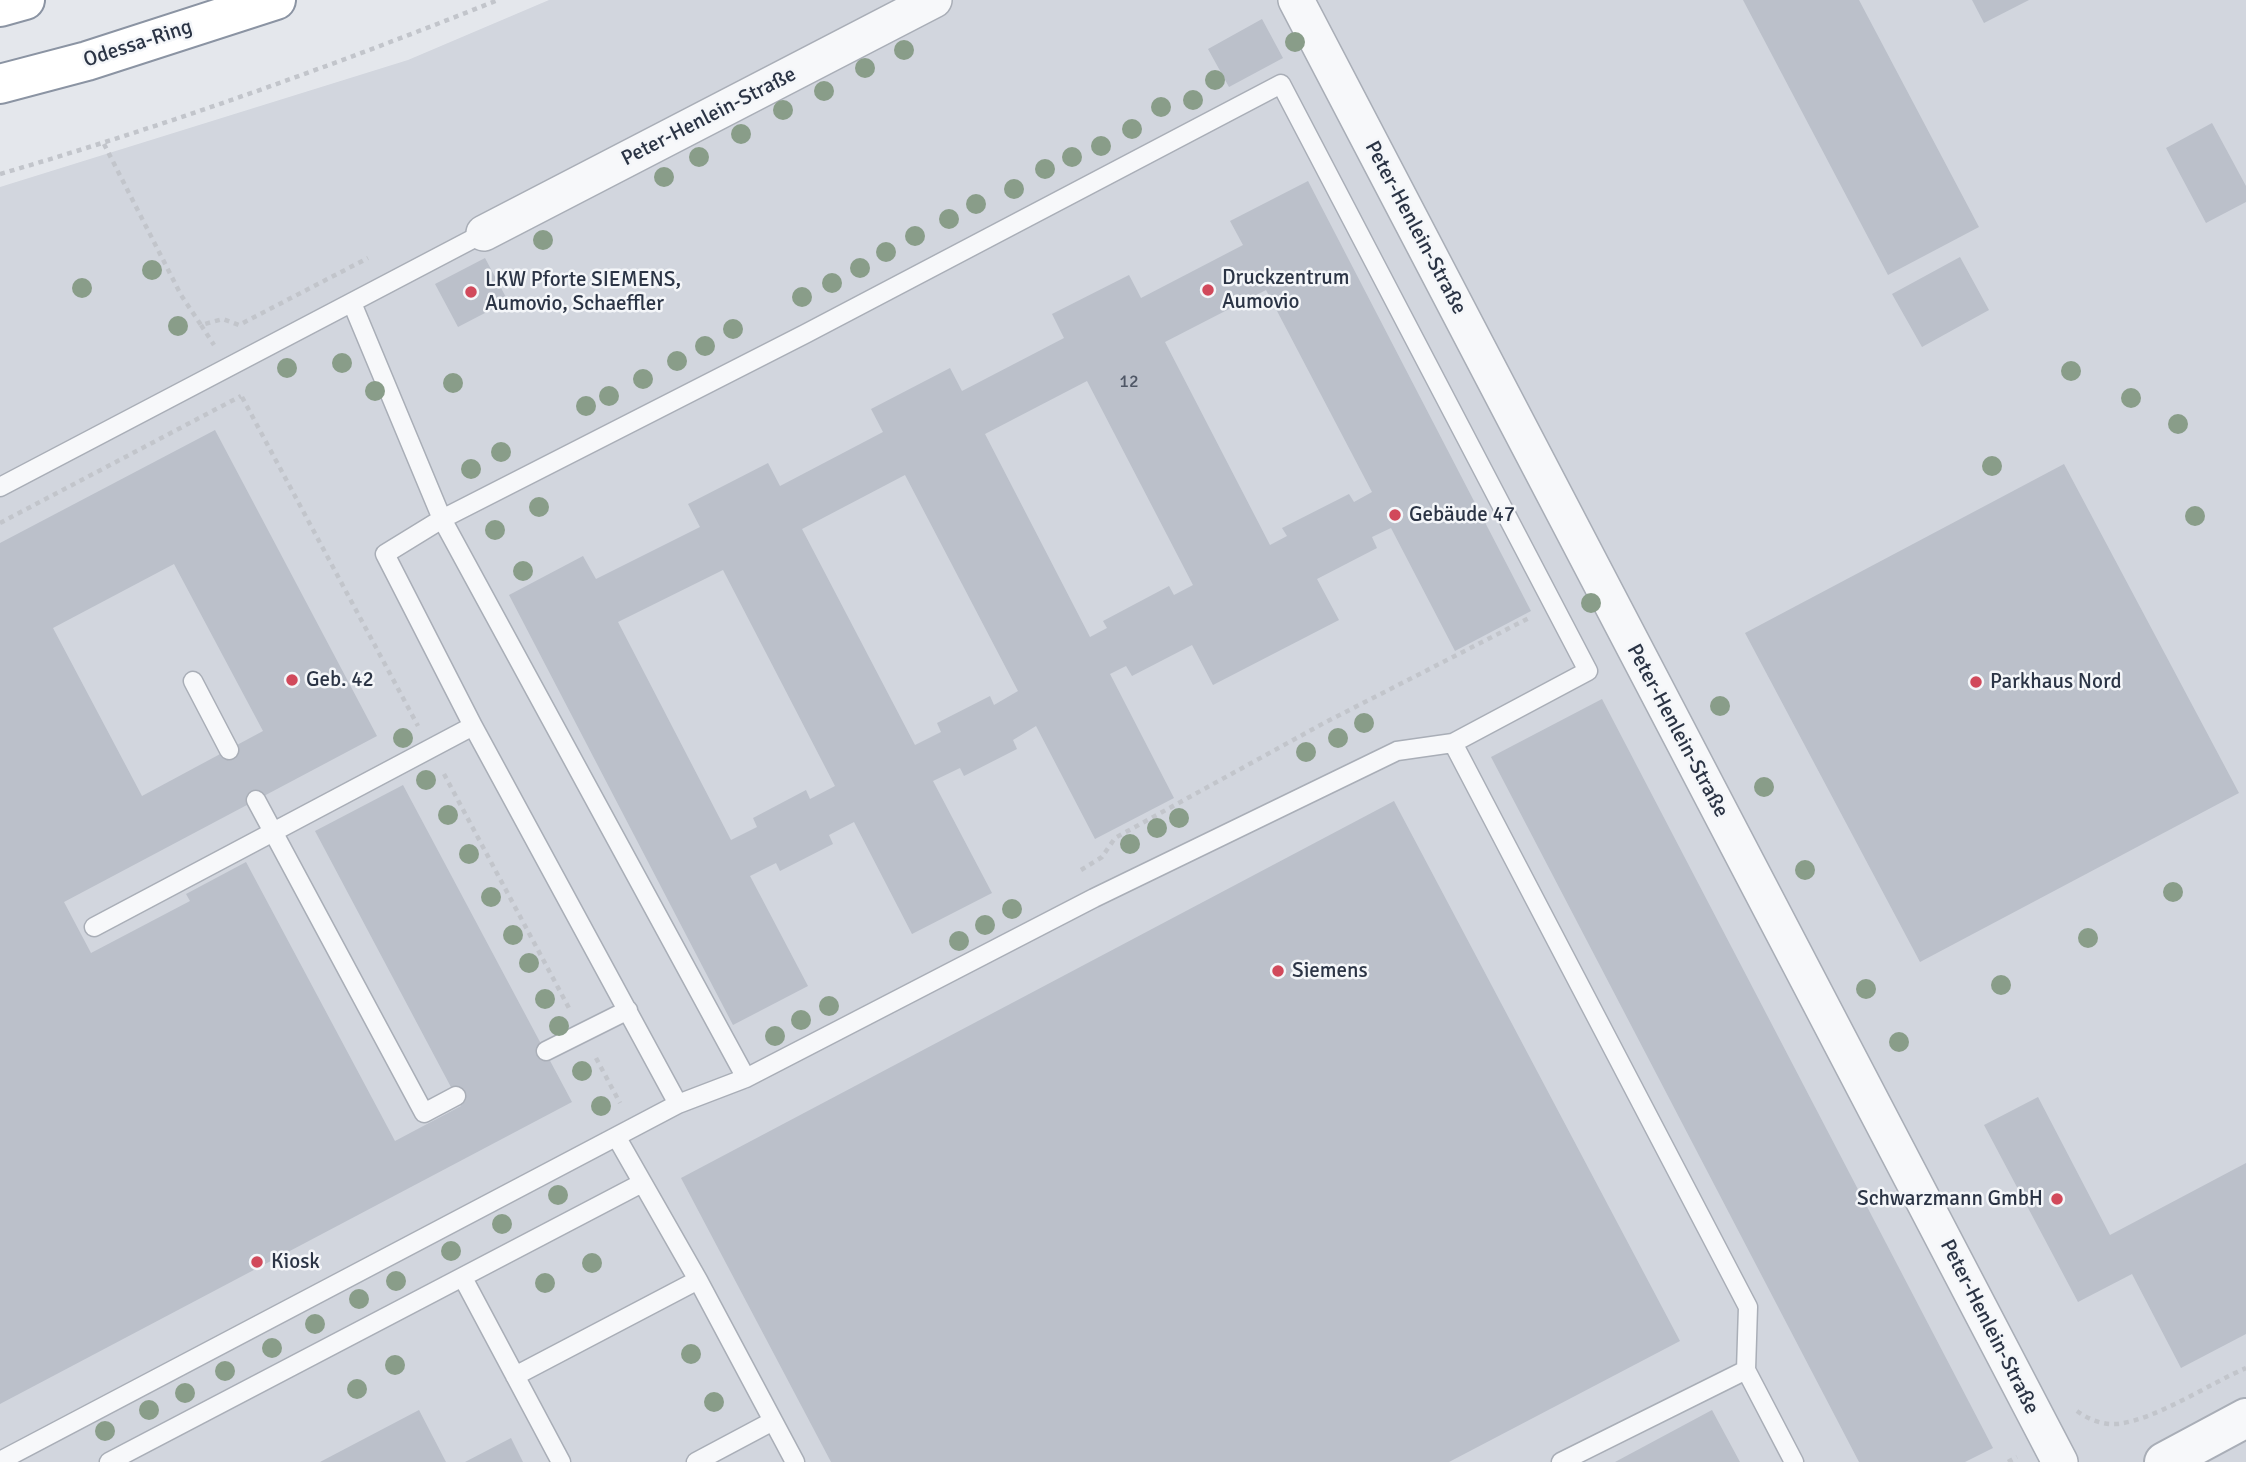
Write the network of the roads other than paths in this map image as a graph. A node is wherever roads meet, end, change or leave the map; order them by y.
1 (24, 0) edge
2 (276, 0) edge
3 (934, 0) edge
4 (1296, 0) edge
5 (0, 7) edge
6 (0, 83) edge
7 (484, 233) joint
8 (352, 303) junction
9 (0, 487) edge
10 (442, 519) junction
11 (192, 681) dead end
12 (473, 726) junction
13 (1453, 743) junction
14 (229, 750) dead end
15 (256, 800) dead end
16 (274, 832) junction
17 (94, 927) dead end
18 (628, 1010) junction
19 (546, 1051) dead end
20 (746, 1078) junction
21 (456, 1096) dead end
22 (678, 1104) junction
23 (617, 1138) junction
24 (642, 1183) junction
25 (463, 1278) junction
26 (698, 1280) junction
27 (1746, 1370) junction
28 (514, 1376) junction
29 (2246, 1418) edge
30 (774, 1421) junction
31 (0, 1461) edge
32 (109, 1462) edge
33 (561, 1462) edge
34 (696, 1462) edge
35 (795, 1462) edge
36 (1561, 1462) edge
37 (1794, 1462) edge
38 (2060, 1462) edge
39 (2164, 1462) edge

1 - 5 highway
2 - 6 highway, Odessa-Ring
3 - 7 street, Peter-Henlein-Straße
4 - 38 street, Peter-Henlein-Straße
7 - 8 lane
8 - 9 lane
8 - 10 lane
10 - 12 lane
10 - 13 lane
10 - 20 lane
11 - 14 lane
12 - 16 lane
12 - 18 lane
13 - 20 lane
13 - 27 lane
15 - 16 lane
16 - 17 lane
16 - 21 lane
18 - 19 lane
18 - 22 lane
20 - 22 lane
22 - 23 lane
23 - 24 lane
23 - 31 lane
24 - 25 lane
24 - 26 lane
25 - 28 lane
25 - 32 lane
26 - 28 lane
26 - 30 lane
27 - 36 lane
27 - 37 lane
28 - 33 lane
29 - 39 street
30 - 34 lane
30 - 35 lane

